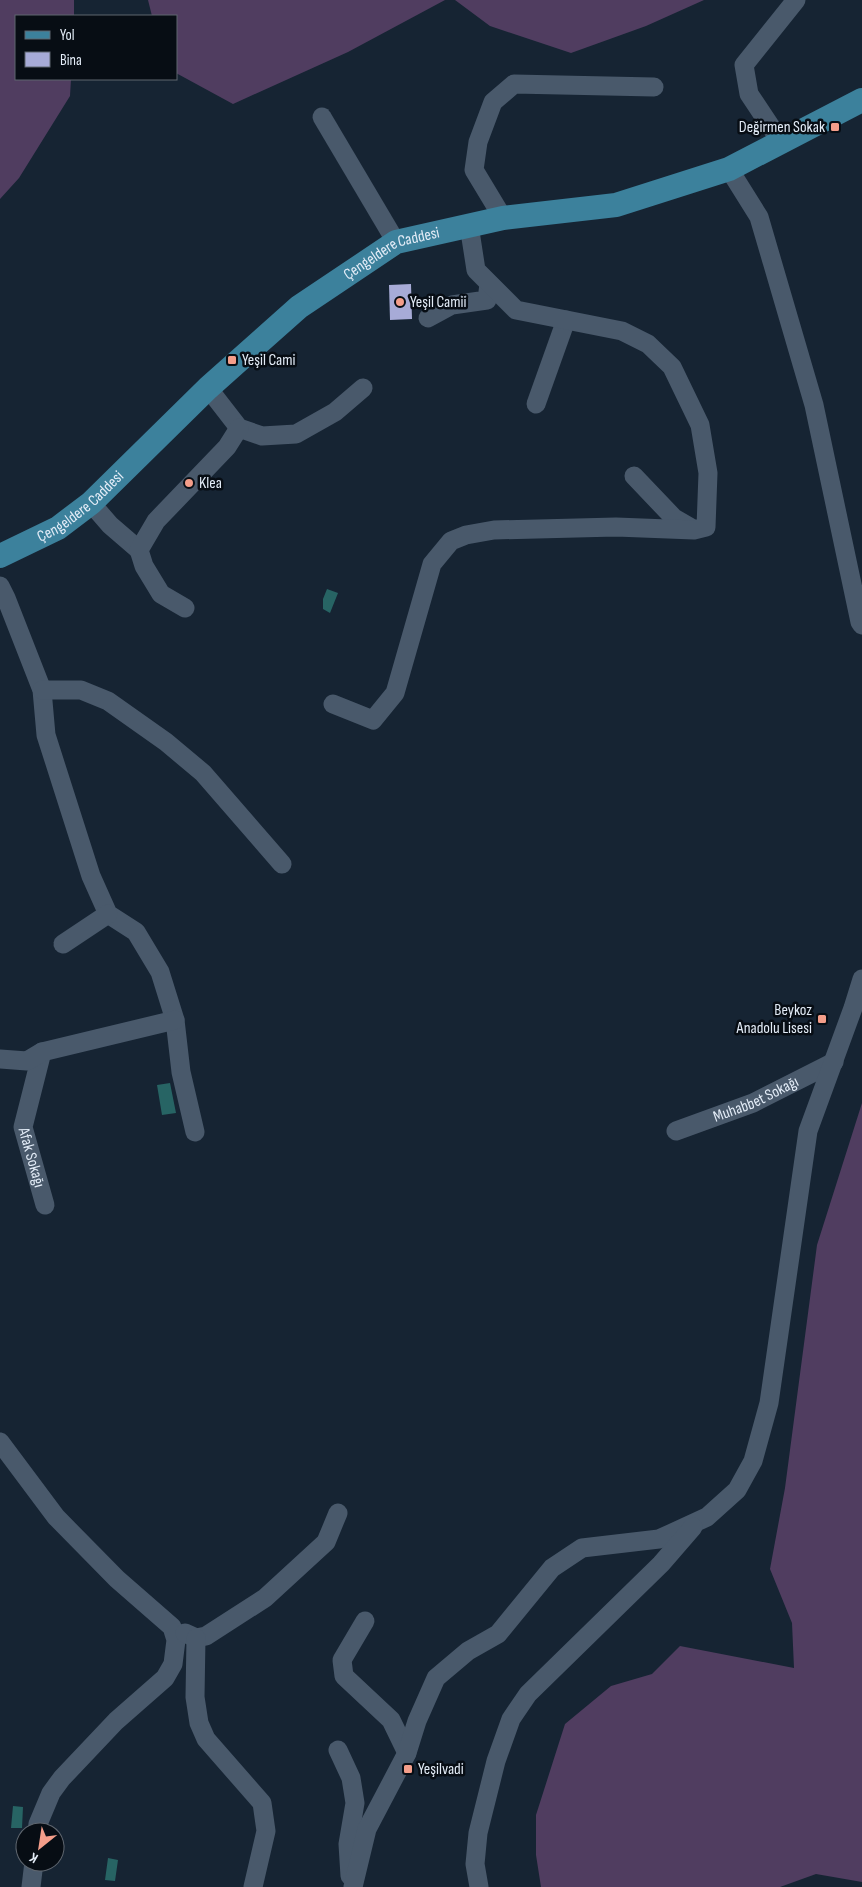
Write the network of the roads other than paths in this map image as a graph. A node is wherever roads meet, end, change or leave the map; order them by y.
1 (796, 0) edge
2 (654, 87) dead end
3 (862, 100) edge
4 (322, 117) dead end
5 (781, 142) junction
6 (729, 170) junction
7 (503, 218) junction
8 (469, 226) junction
9 (396, 242) junction
10 (489, 284) junction
11 (428, 318) dead end
12 (566, 320) junction
13 (208, 388) junction
14 (363, 388) dead end
15 (536, 404) dead end
16 (239, 428) junction
17 (634, 476) dead end
18 (91, 503) junction
19 (694, 530) junction
20 (139, 550) junction
21 (0, 556) edge
22 (0, 586) edge
23 (185, 608) dead end
24 (862, 625) edge
25 (42, 690) junction
26 (333, 704) dead end
27 (282, 864) dead end
28 (108, 914) junction
29 (63, 944) dead end
30 (862, 979) edge
31 (175, 1020) junction
32 (42, 1052) junction
33 (0, 1059) edge
34 (834, 1062) junction
35 (676, 1131) dead end
36 (195, 1132) dead end
37 (45, 1205) dead end
38 (0, 1442) edge
39 (338, 1514) dead end
40 (699, 1520) junction
41 (364, 1621) dead end
42 (172, 1627) junction
43 (196, 1638) junction
44 (338, 1750) dead end
45 (407, 1753) junction
46 (39, 1822) edge
47 (33, 1872) edge
48 (31, 1887) edge
49 (253, 1887) edge
50 (351, 1887) edge
51 (479, 1887) edge

1 - 5 street
2 - 7 street
3 - 5 main road, Çengeldere Caddesi
4 - 9 street
5 - 6 main road, Çengeldere Caddesi
6 - 7 main road, Çengeldere Caddesi
6 - 24 street
7 - 8 main road, Çengeldere Caddesi
8 - 9 main road, Çengeldere Caddesi
8 - 10 street
9 - 13 main road, Çengeldere Caddesi
10 - 11 street
10 - 12 street
12 - 15 street
12 - 19 street
13 - 16 street
13 - 18 main road, Çengeldere Caddesi
14 - 16 street
16 - 20 street
17 - 19 street
18 - 20 street
18 - 21 main road, Çengeldere Caddesi
19 - 26 street
20 - 23 street
22 - 25 street
25 - 27 street
25 - 28 street
28 - 29 street
28 - 31 street
30 - 34 street
31 - 32 street
31 - 36 street
32 - 33 street
32 - 37 street, Afak Sokağı
34 - 35 street, Muhabbet Sokağı
34 - 40 street
38 - 42 street
39 - 43 street
40 - 45 street
40 - 51 street
41 - 45 street
42 - 43 street
42 - 46 street
43 - 49 street
44 - 50 street
45 - 50 street
47 - 48 street

